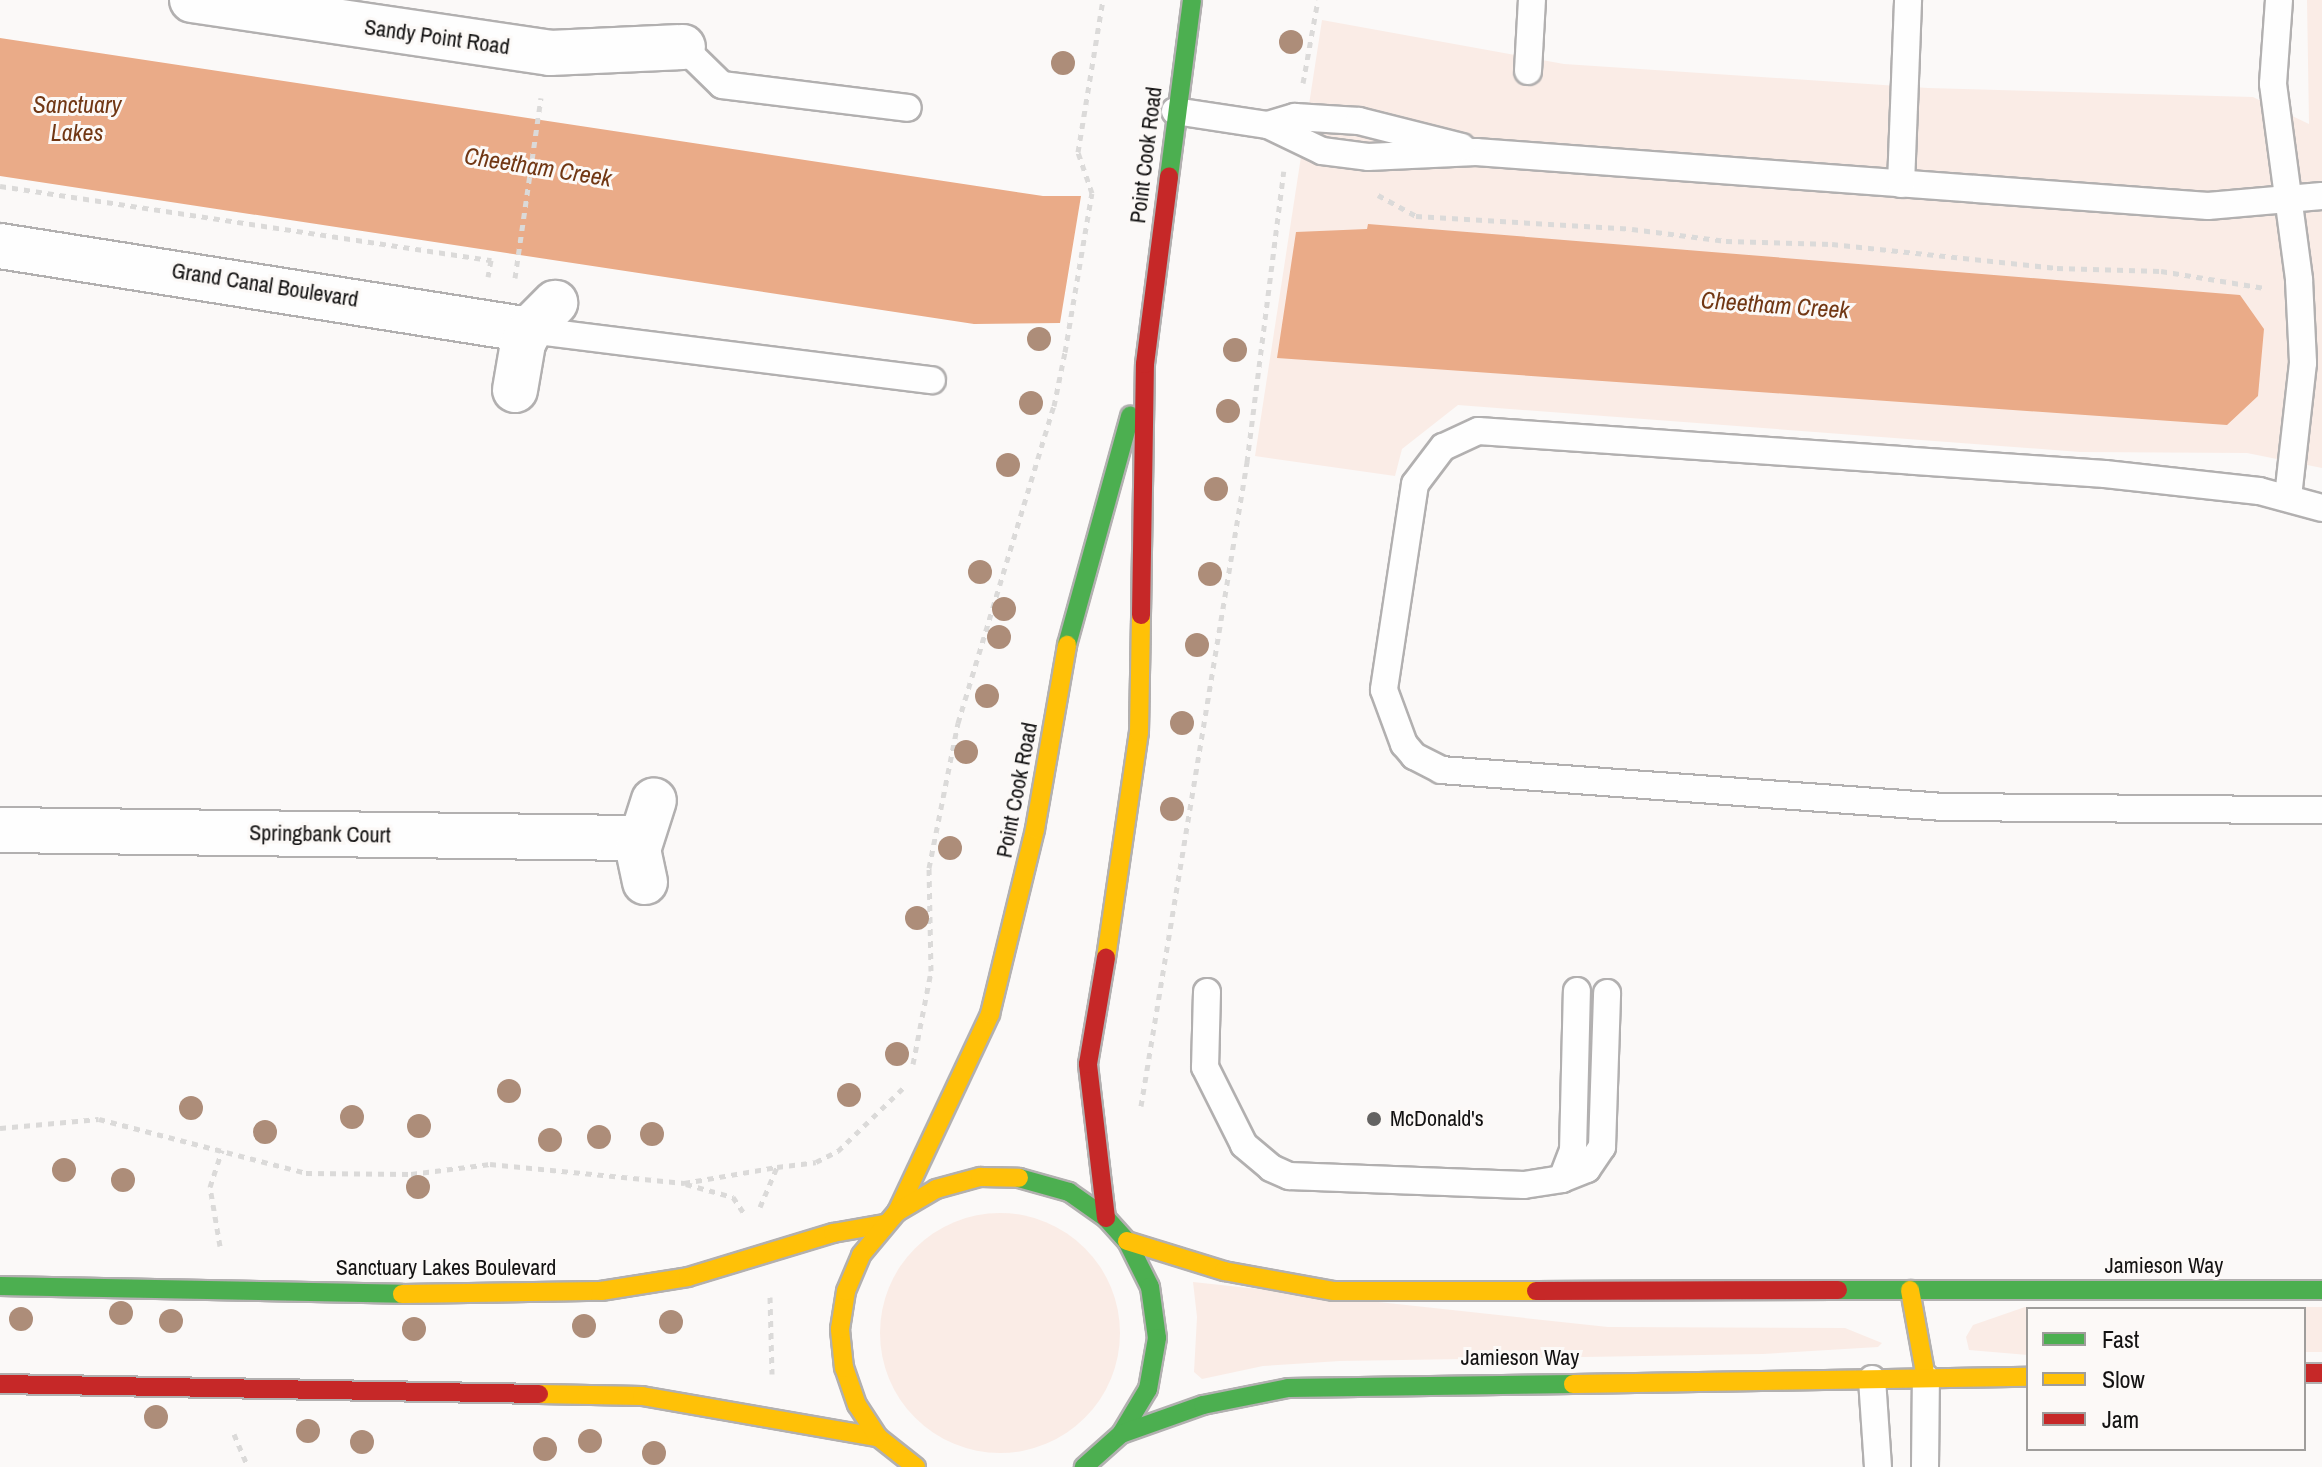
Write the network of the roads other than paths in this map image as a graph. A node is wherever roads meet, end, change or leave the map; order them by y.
1 (192, 0) edge
2 (1192, 0) edge
3 (1532, 0) edge
4 (1908, 0) edge
5 (2279, 0) edge
6 (683, 47) joint
7 (1528, 71) dead end
8 (908, 108) dead end
9 (1175, 111) junction
10 (1901, 184) junction
11 (2322, 196) edge
12 (2286, 201) junction
13 (0, 246) edge
14 (542, 317) junction
15 (1145, 364) junction
16 (932, 380) dead end
17 (515, 390) dead end
18 (2288, 497) junction
19 (2322, 508) edge
20 (2322, 810) edge
21 (0, 830) edge
22 (645, 882) dead end
23 (1577, 991) dead end
24 (1207, 992) dead end
25 (1607, 993) dead end
26 (1562, 1179) junction
27 (891, 1218) junction
28 (1106, 1218) junction
29 (1127, 1241) junction
30 (0, 1286) edge
31 (1910, 1290) junction
32 (2322, 1290) edge
33 (2026, 1377) edge
34 (1926, 1378) junction
35 (1872, 1379) junction
36 (0, 1384) edge
37 (1121, 1434) junction
38 (878, 1437) junction
39 (895, 1460) edge
40 (916, 1467) edge
41 (1085, 1467) edge
42 (1878, 1467) edge
43 (1925, 1467) edge

1 - 6 street, Sandy Point Road
2 - 9 street, Point Cook Road
3 - 7 lane
4 - 10 lane
5 - 12 lane
6 - 8 lane
9 - 10 lane
9 - 15 street, Point Cook Road
10 - 12 lane
11 - 12 lane
12 - 18 lane
13 - 14 street, Grand Canal Boulevard
14 - 16 lane, Grand Canal Boulevard
14 - 17 street
15 - 27 street, Point Cook Road
15 - 28 street, Point Cook Road
18 - 19 lane
18 - 20 lane
21 - 22 street, Springbank Court
23 - 26 lane
24 - 26 lane
25 - 26 lane
27 - 28 street
27 - 30 street, Sanctuary Lakes Boulevard
27 - 38 street
28 - 29 street
29 - 31 street, Jamieson Way
29 - 37 street
31 - 32 street, Jamieson Way
31 - 34 street
33 - 34 street, Jamieson Way
34 - 35 street, Jamieson Way
34 - 43 lane
35 - 37 street, Jamieson Way
35 - 42 lane
36 - 38 street
37 - 41 street
38 - 39 street
39 - 40 street

